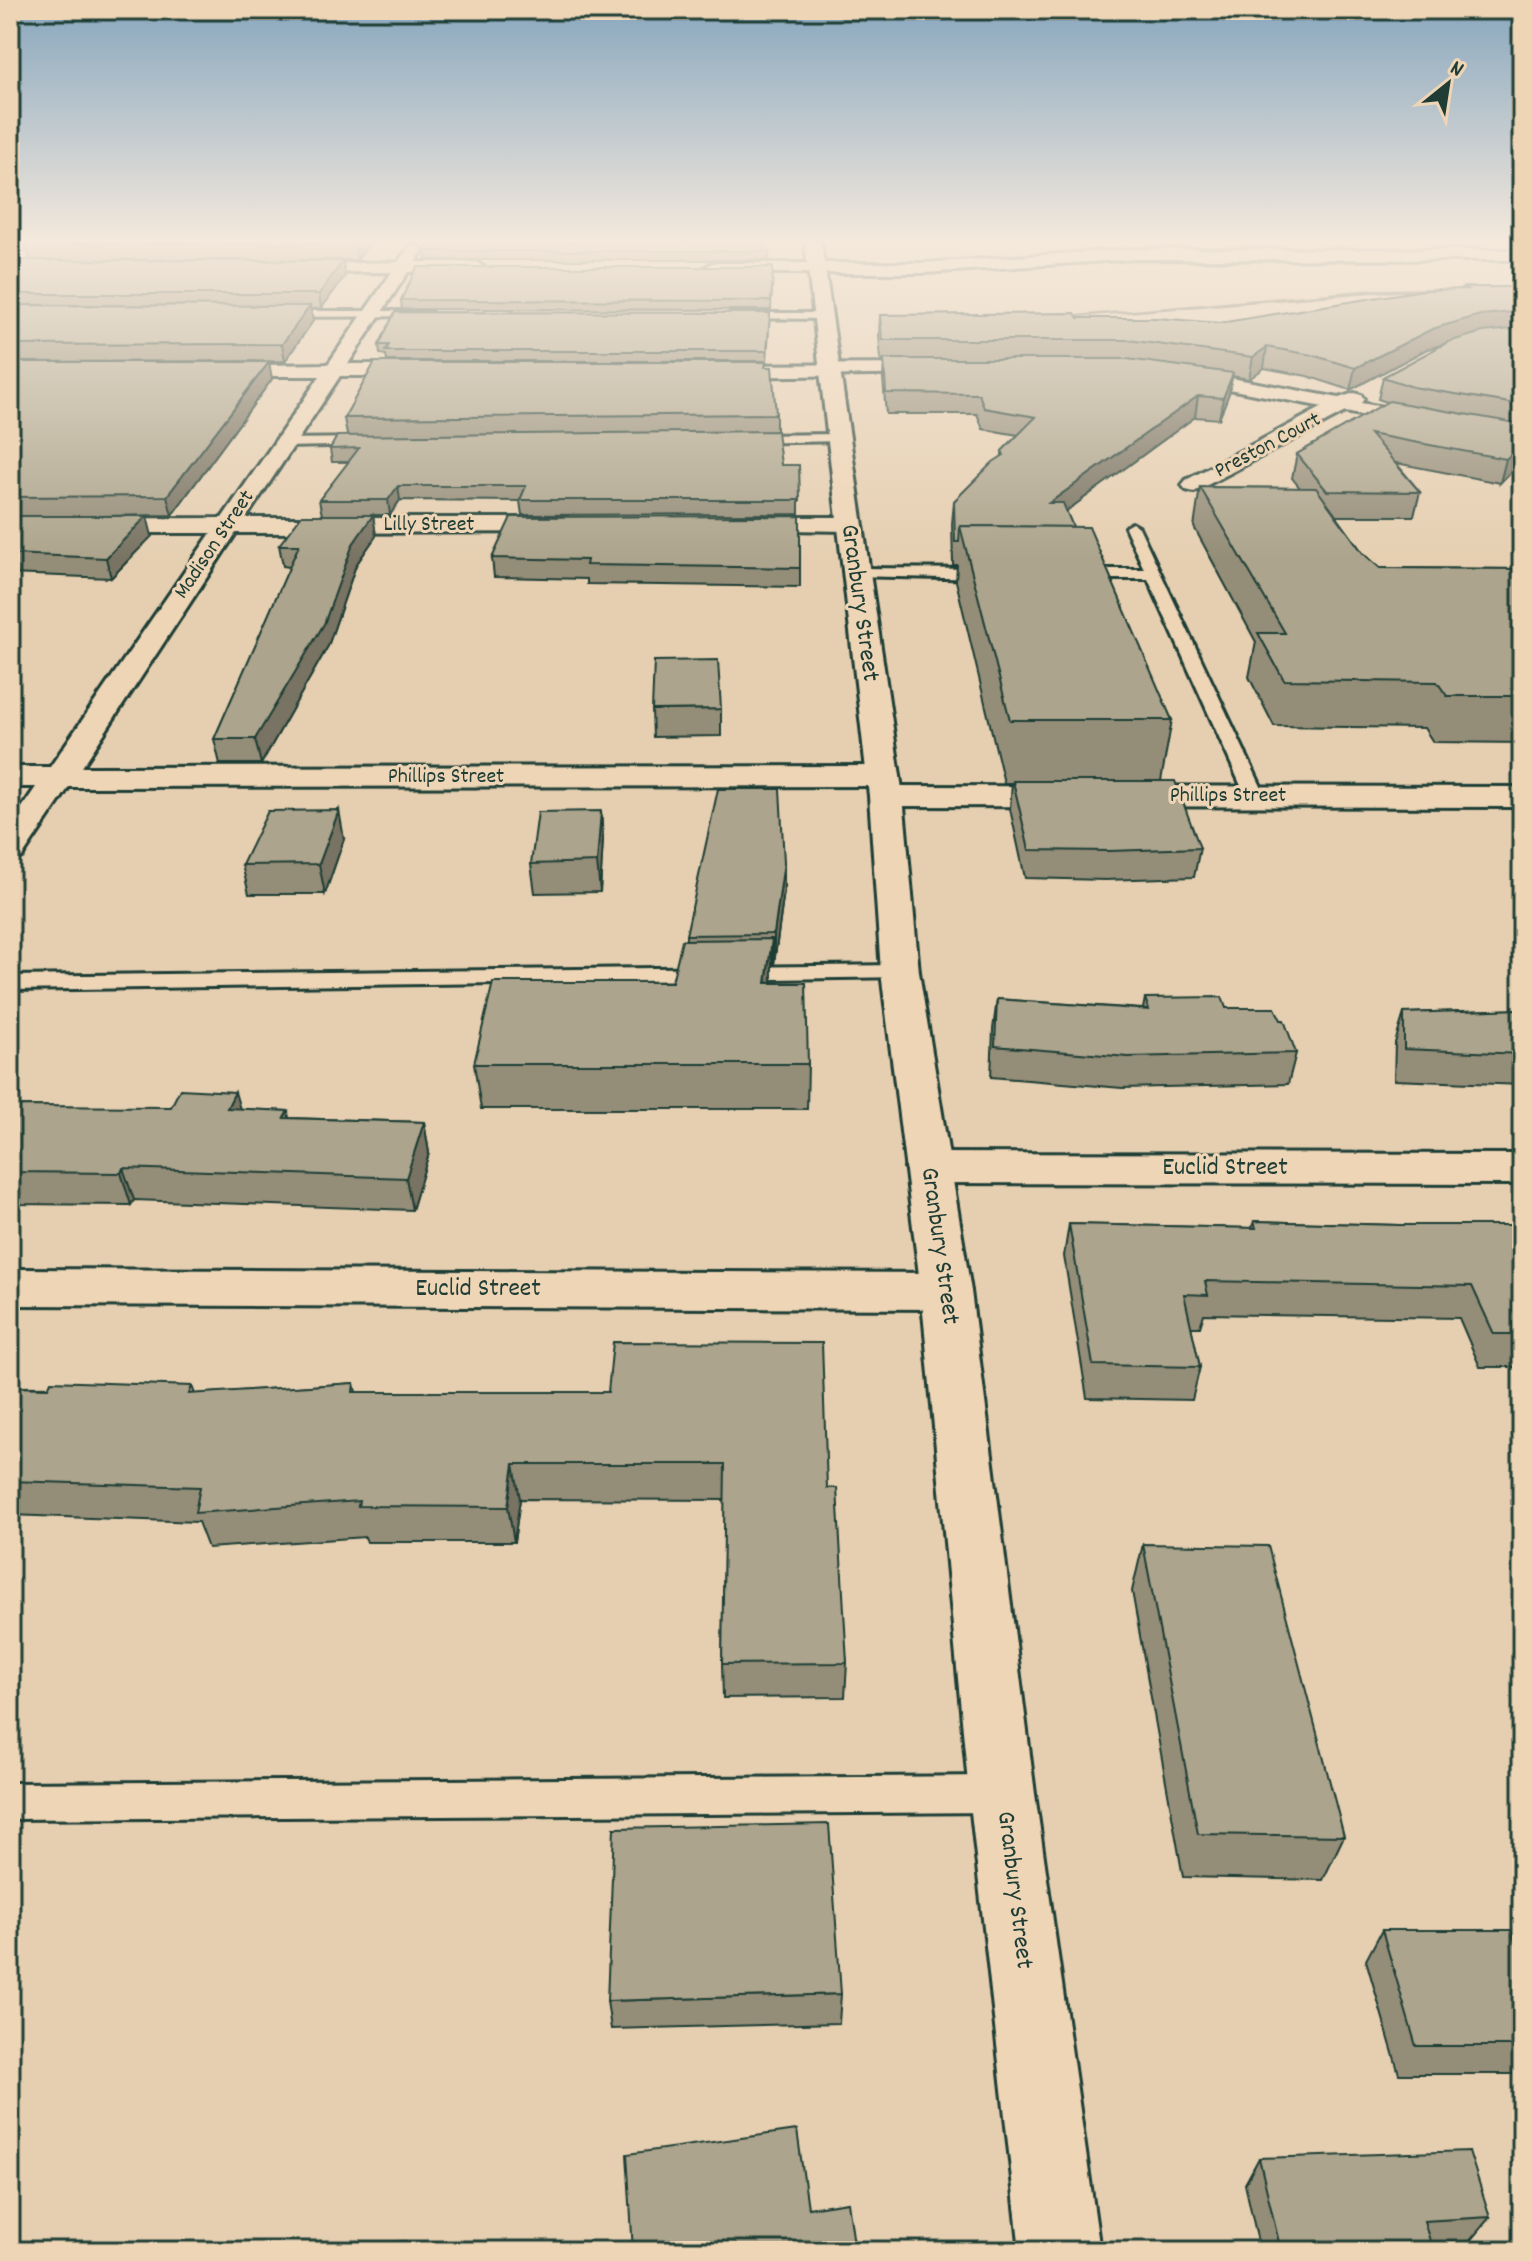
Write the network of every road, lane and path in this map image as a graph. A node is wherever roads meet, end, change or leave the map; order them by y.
1 (349, 348) edge
2 (828, 348) edge
3 (195, 370) edge
4 (334, 370) junction
5 (459, 370) edge
6 (970, 370) edge
7 (692, 371) edge
8 (831, 371) junction
9 (1153, 372) edge
10 (1377, 386) edge
11 (1342, 406) junction
12 (839, 438) junction
13 (728, 439) edge
14 (1522, 439) edge
15 (380, 442) edge
16 (285, 443) junction
17 (1194, 485) dead end
18 (591, 524) edge
19 (718, 524) edge
20 (848, 524) junction
21 (10, 526) edge
22 (227, 526) junction
23 (1132, 527) dead end
24 (855, 573) junction
25 (1012, 574) edge
26 (1059, 574) edge
27 (1153, 574) junction
28 (10, 777) edge
29 (60, 777) junction
30 (884, 786) junction
31 (1256, 797) junction
32 (1522, 797) edge
33 (10, 850) edge
34 (900, 972) junction
35 (10, 983) edge
36 (928, 1168) junction
37 (1522, 1169) edge
38 (10, 1287) edge
39 (946, 1291) junction
40 (1002, 1794) junction
41 (10, 1801) edge
42 (1060, 2251) edge

1 - 4 street, Madison Street
2 - 8 street, Granbury Street
3 - 4 street
4 - 5 street
4 - 16 street, Madison Street
6 - 8 street
7 - 8 street
8 - 12 street, Granbury Street
9 - 11 street
10 - 11 street, Preston Court
11 - 14 street
11 - 17 street, Preston Court
12 - 13 lane
12 - 20 street, Granbury Street
15 - 16 lane
16 - 22 street, Madison Street
18 - 22 street, Lilly Street
19 - 20 street
20 - 24 street, Granbury Street
21 - 22 street, Lilly Street
22 - 29 street, Madison Street
23 - 27 lane
24 - 25 lane
24 - 30 street, Granbury Street
26 - 27 lane
27 - 31 lane
28 - 29 street, Phillips Street
29 - 30 street, Phillips Street
29 - 33 street, Madison Street
30 - 31 street, Phillips Street
30 - 34 street, Granbury Street
31 - 32 street, Phillips Street
34 - 35 lane
34 - 36 street, Granbury Street
36 - 37 street, Euclid Street
36 - 39 street, Granbury Street
38 - 39 street, Euclid Street
39 - 40 street, Granbury Street
40 - 41 lane
40 - 42 street, Granbury Street

